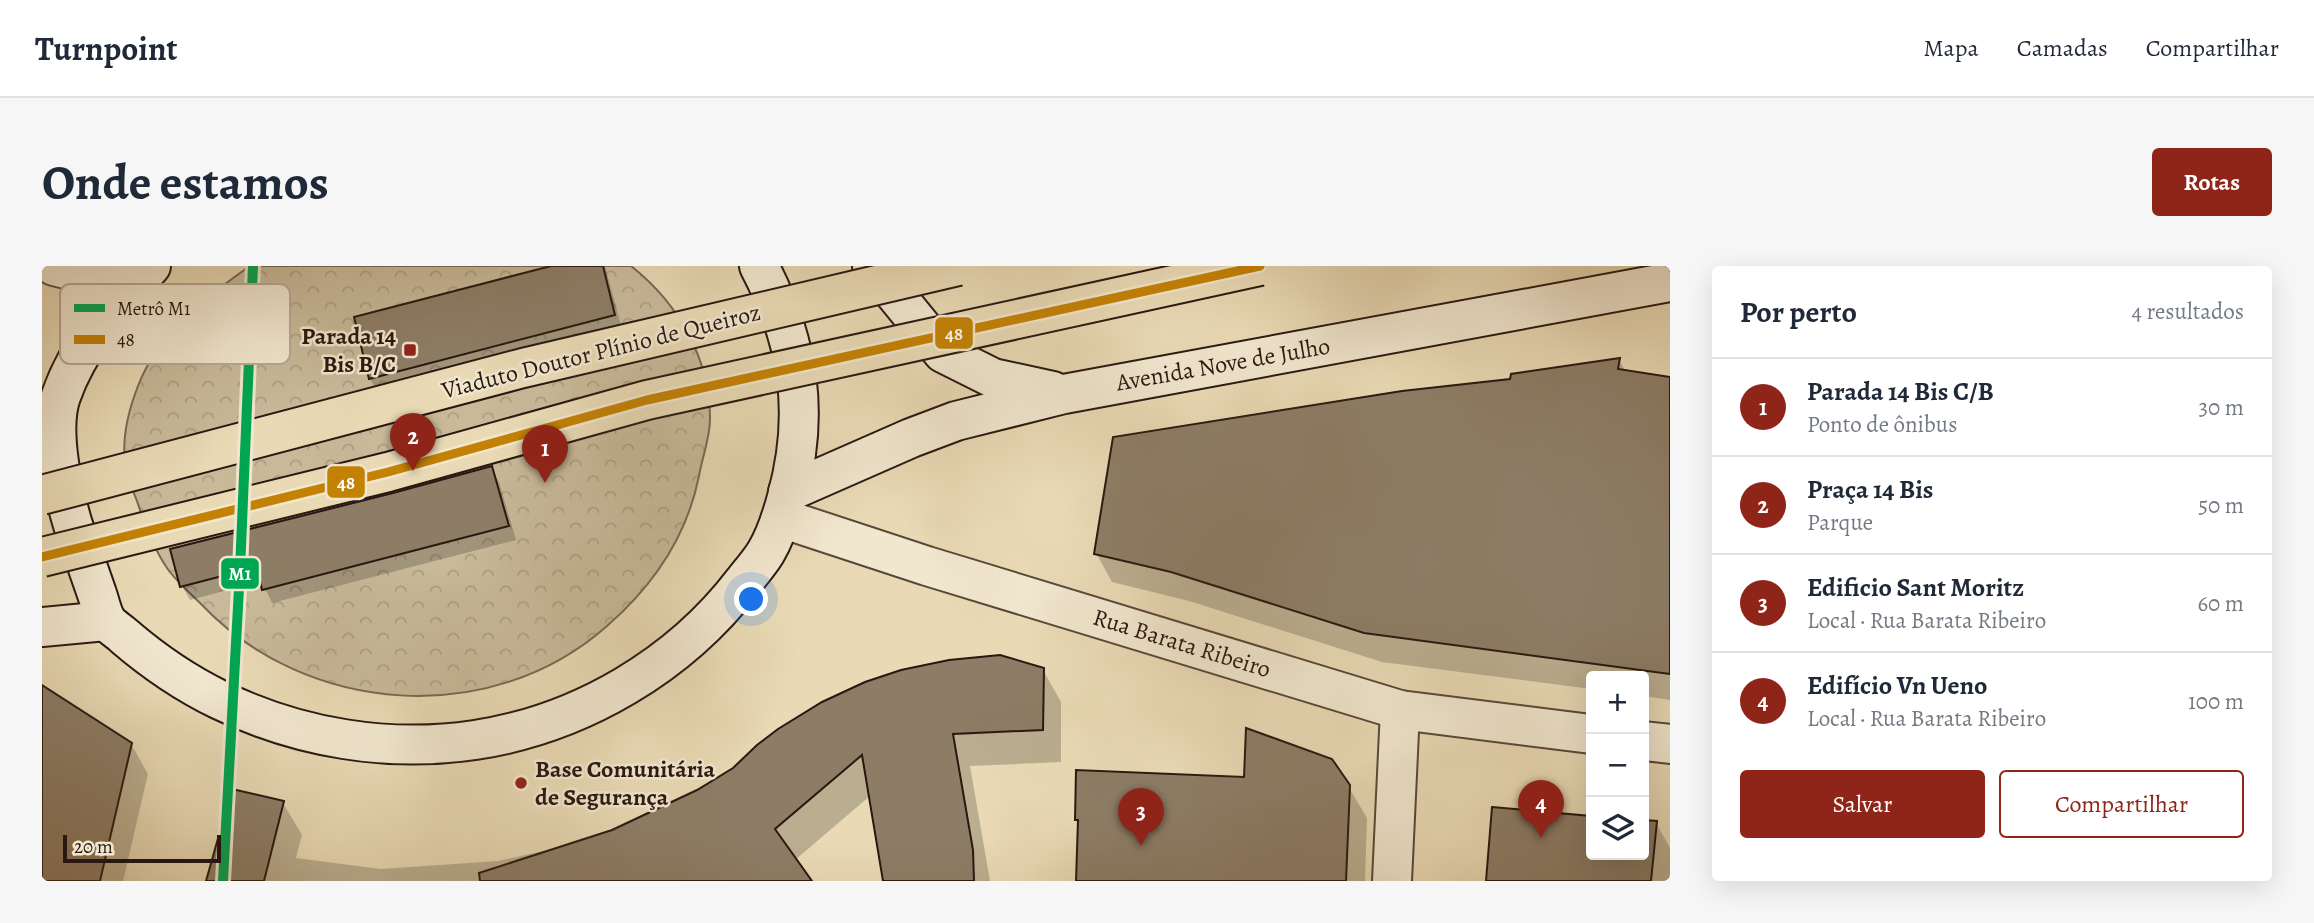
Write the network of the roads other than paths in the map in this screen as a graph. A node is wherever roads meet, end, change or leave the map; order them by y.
1 (54, 266) edge
2 (759, 266) edge
3 (872, 266) edge
4 (958, 266) edge
5 (1260, 266) edge
6 (142, 276) edge
7 (1670, 282) edge
8 (74, 364) edge
9 (1064, 394) junction
10 (51, 402) edge
11 (42, 495) edge
12 (785, 505) junction
13 (42, 557) edge
14 (106, 621) junction
15 (42, 627) edge
16 (1400, 710) junction
17 (1586, 733) edge
18 (1649, 742) edge
19 (1670, 744) edge
20 (1392, 881) edge

1 - 6 main road
2 - 12 main road
3 - 9 main road
4 - 11 main road, Viaduto Doutor Plínio de Queiroz, bridge
5 - 13 main road, bridge
7 - 9 main road, Avenida Nove de Julho
8 - 10 main road
9 - 12 main road, Avenida Nove de Julho
10 - 14 main road
12 - 14 main road
12 - 16 main road, Rua Barata Ribeiro
14 - 15 main road
16 - 17 main road, Rua Barata Ribeiro
16 - 20 main road
18 - 19 main road

